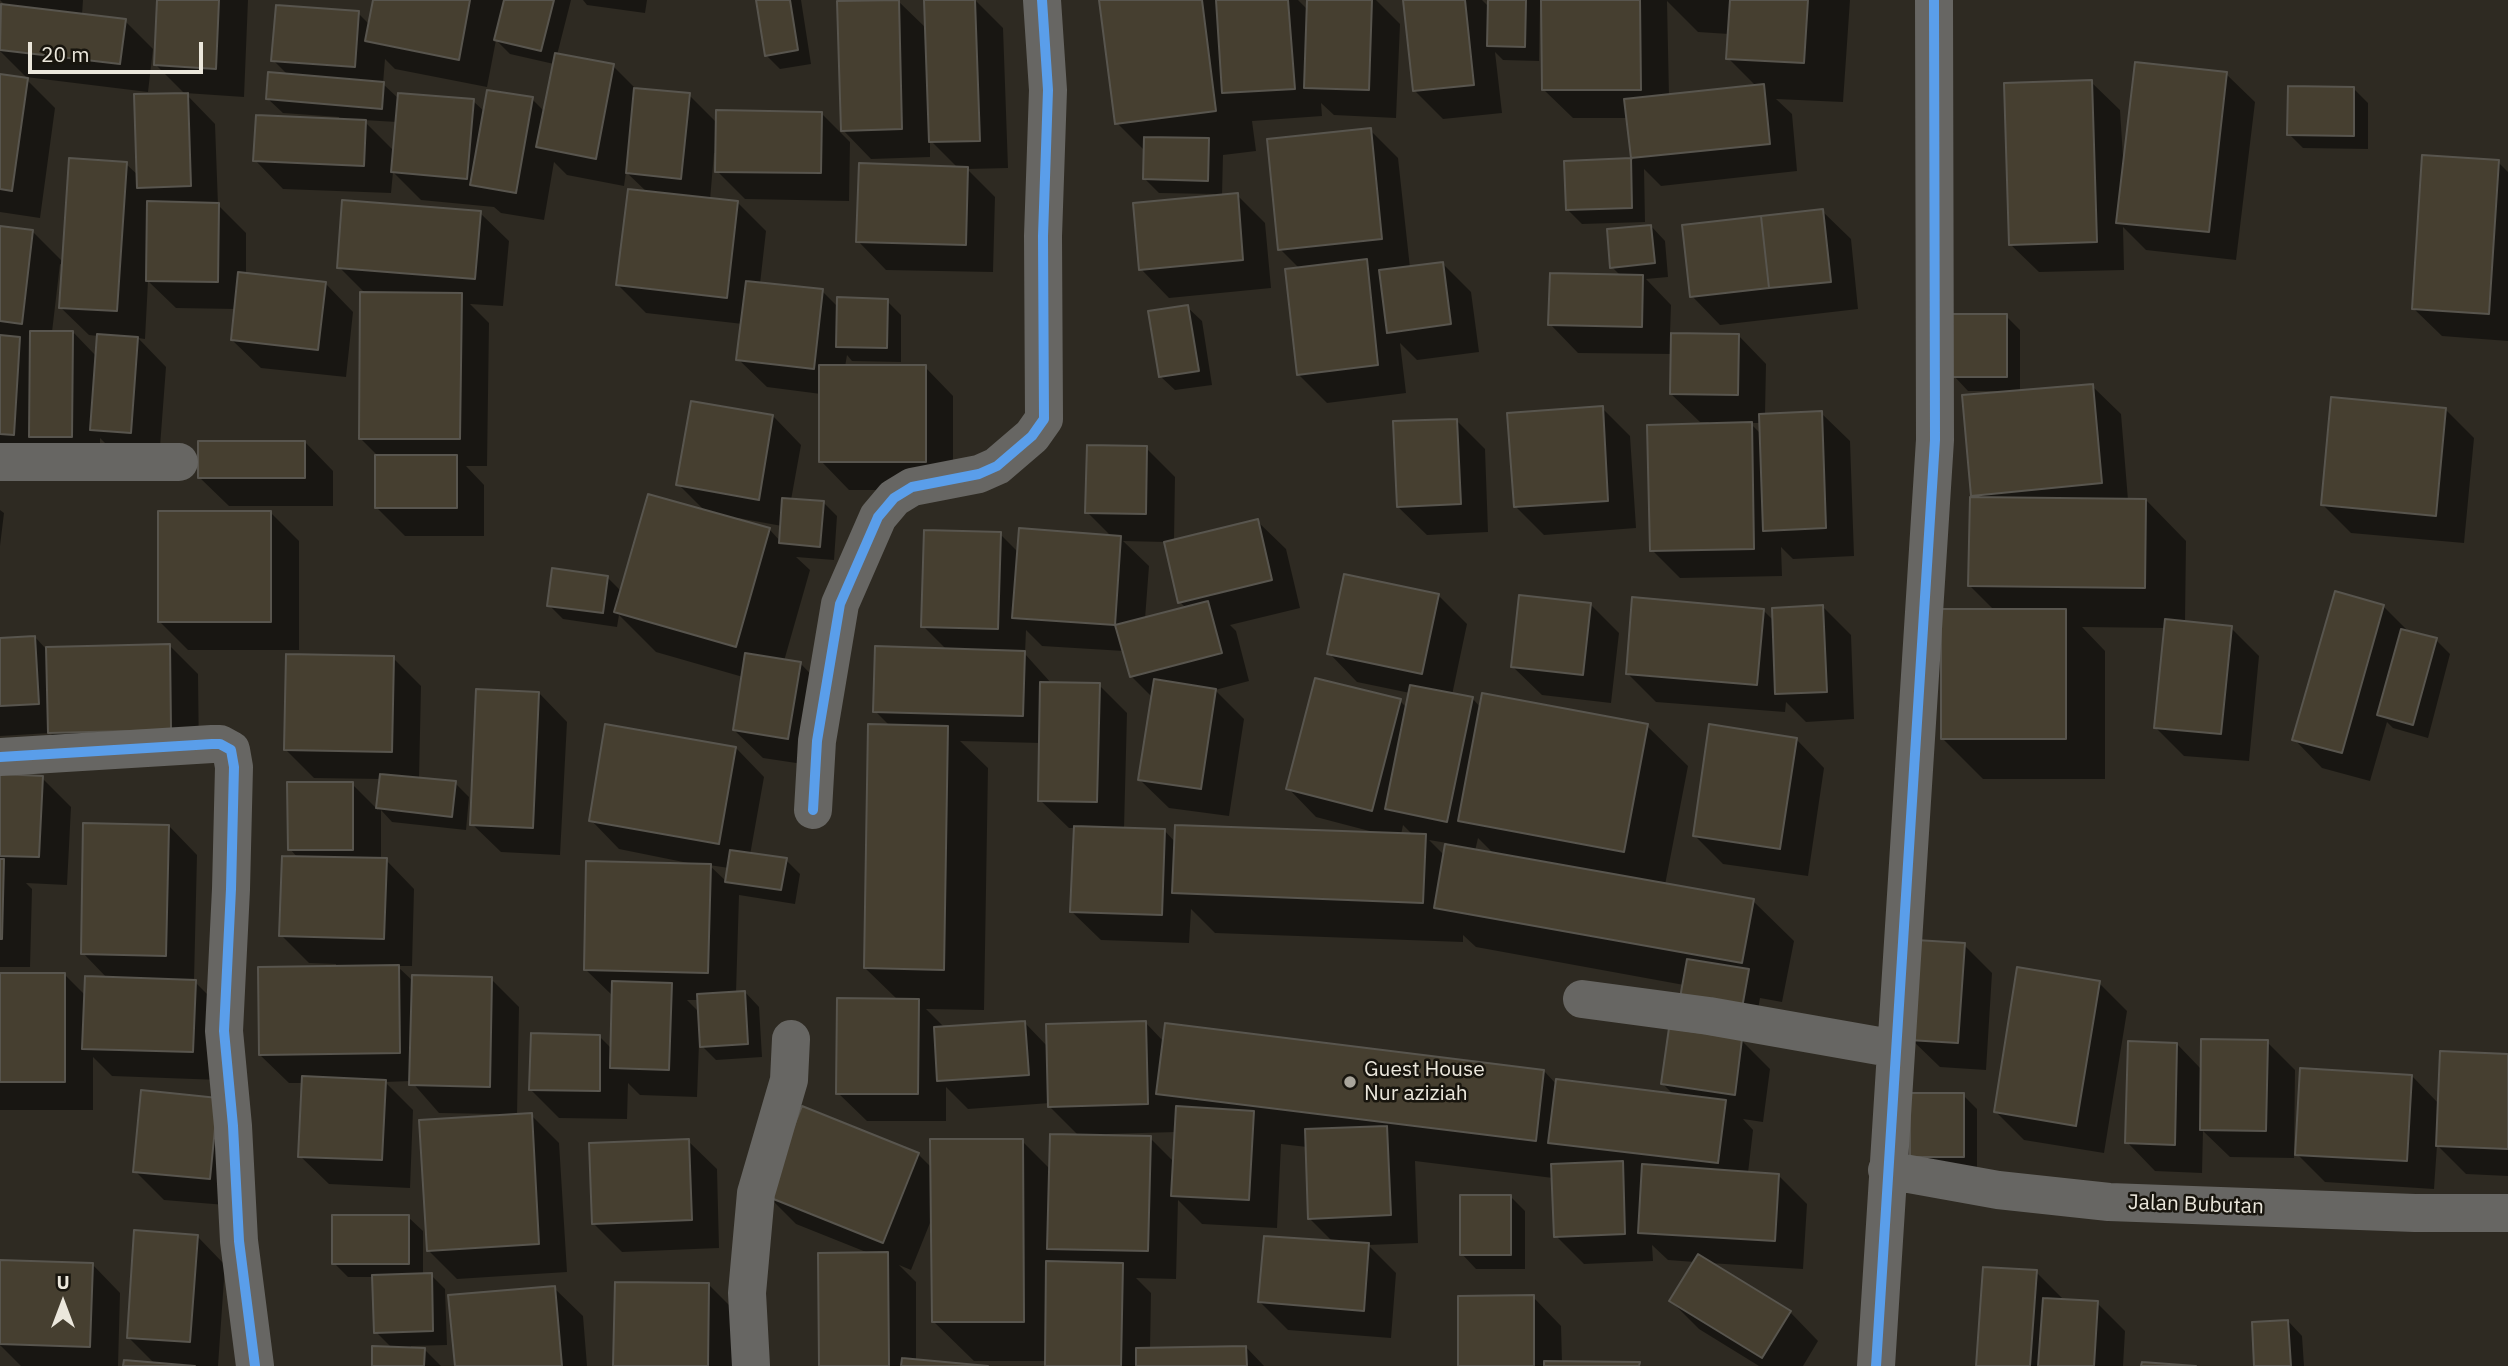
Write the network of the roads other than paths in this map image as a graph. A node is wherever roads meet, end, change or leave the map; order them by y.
1 (1042, 0) edge
2 (1934, 0) edge
3 (0, 462) edge
4 (179, 462) dead end
5 (0, 757) edge
6 (813, 810) dead end
7 (1582, 999) dead end
8 (791, 1039) dead end
9 (1896, 1049) junction
10 (1887, 1170) junction
11 (2508, 1213) edge
12 (255, 1366) edge
13 (751, 1366) edge
14 (1876, 1366) edge

1 - 6 street
2 - 9 street
3 - 4 street
5 - 12 street
7 - 9 street
8 - 13 street
9 - 10 street
10 - 11 street, Jalan Bubutan
10 - 14 street

